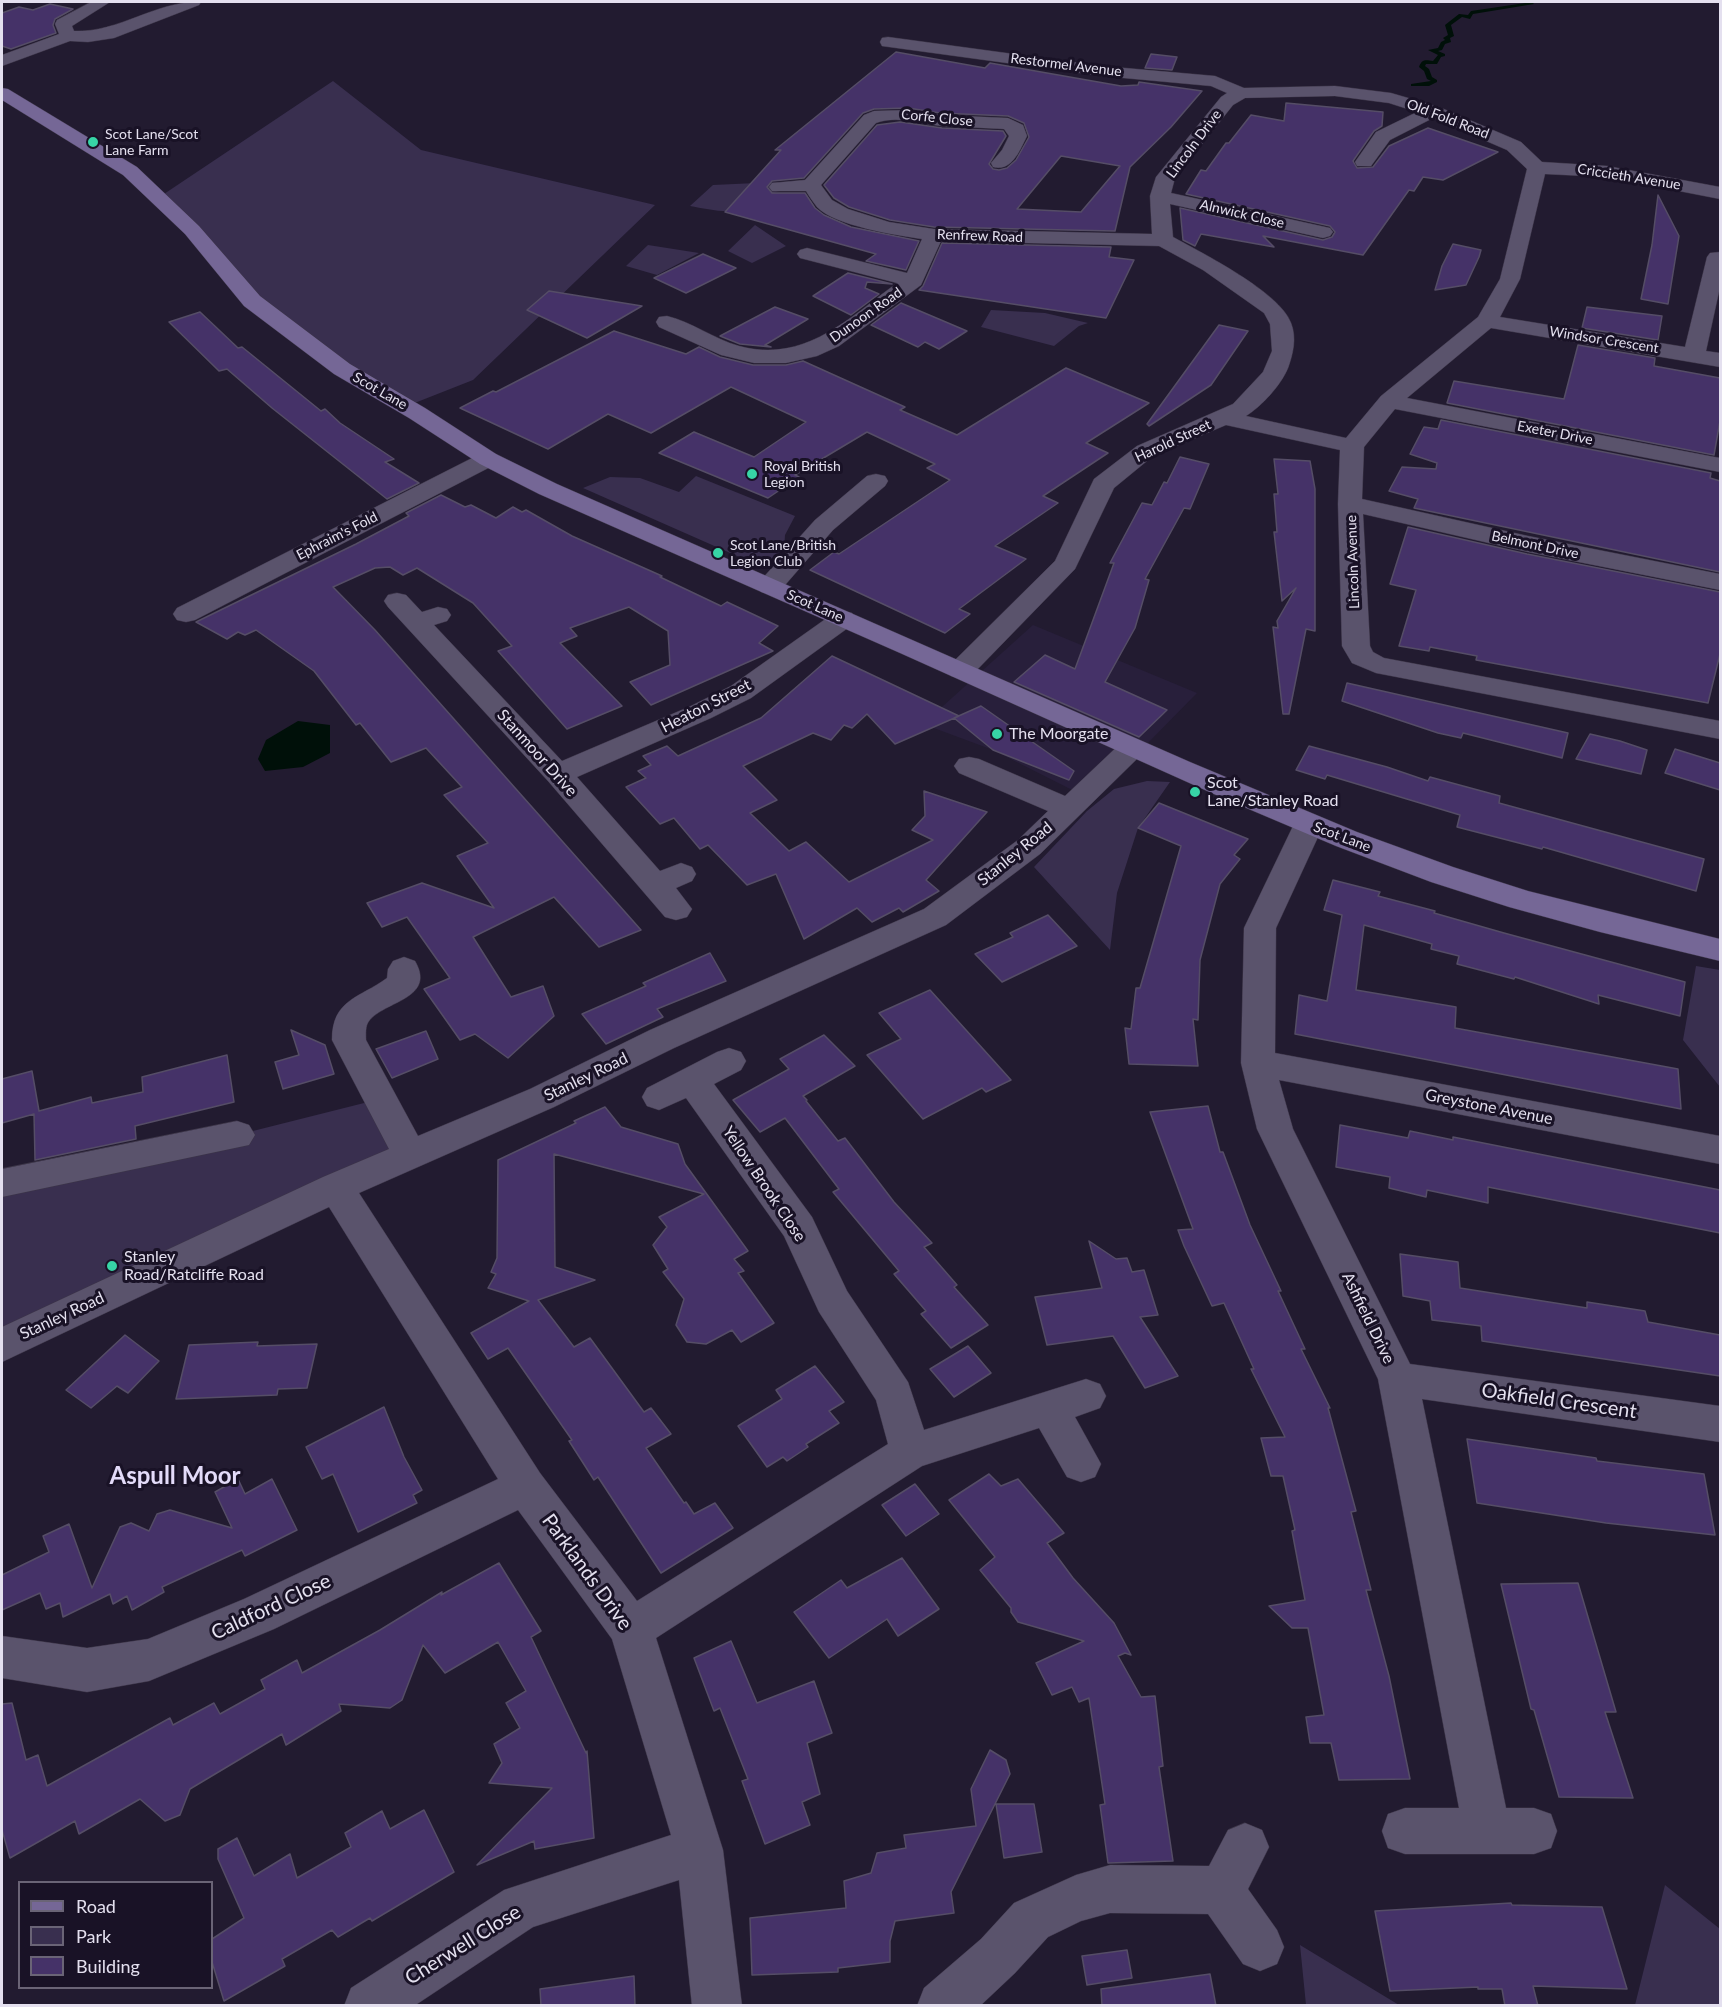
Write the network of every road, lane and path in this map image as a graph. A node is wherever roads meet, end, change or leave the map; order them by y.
1 (102, 2) edge
2 (193, 2) edge
3 (68, 36) junction
4 (888, 42) dead end
5 (2, 61) edge
6 (2, 93) edge
7 (1241, 93) junction
8 (1433, 111) junction
9 (1364, 162) dead end
10 (1000, 163) dead end
11 (1537, 168) junction
12 (811, 186) junction
13 (780, 187) dead end
14 (1720, 193) edge
15 (1160, 196) junction
16 (1323, 232) dead end
17 (934, 235) junction
18 (1163, 240) junction
19 (807, 254) dead end
20 (1720, 258) edge
21 (914, 281) junction
22 (1486, 321) junction
23 (667, 322) dead end
24 (1694, 355) junction
25 (1720, 360) edge
26 (1389, 401) junction
27 (1224, 418) junction
28 (1352, 446) junction
29 (488, 459) junction
30 (1720, 465) edge
31 (876, 481) dead end
32 (1350, 504) junction
33 (1720, 582) edge
34 (770, 586) junction
35 (397, 600) dead end
36 (186, 614) dead end
37 (843, 619) junction
38 (961, 670) junction
39 (1720, 730) edge
40 (1132, 748) junction
41 (969, 766) dead end
42 (558, 774) junction
43 (1069, 808) junction
44 (1309, 824) junction
45 (676, 909) dead end
46 (1720, 950) edge
47 (404, 969) dead end
48 (729, 1061) dead end
49 (1258, 1063) junction
50 (692, 1080) junction
51 (659, 1097) dead end
52 (237, 1135) dead end
53 (1720, 1150) edge
54 (409, 1154) junction
55 (2, 1183) edge
56 (336, 1187) junction
57 (2, 1345) edge
58 (1398, 1379) junction
59 (1720, 1424) edge
60 (910, 1452) junction
61 (1081, 1464) dead end
62 (525, 1486) junction
63 (631, 1629) junction
64 (2, 1658) edge
65 (1405, 1831) dead end
66 (1487, 1831) junction
67 (1534, 1831) dead end
68 (1245, 1847) dead end
69 (699, 1850) junction
70 (1221, 1892) junction
71 (1260, 1947) dead end
72 (369, 2006) edge
73 (717, 2006) edge
74 (942, 2006) edge

1 - 3 street
2 - 3 street
3 - 5 street
4 - 7 street, Restormel Avenue
6 - 29 main road, Scot Lane
7 - 8 street, Old Fold Road
7 - 15 street, Lincoln Drive
8 - 9 street
8 - 11 street, Old Fold Road
10 - 12 street, Corfe Close
11 - 14 street, Criccieth Avenue
11 - 22 street
12 - 13 street
12 - 17 street, Renfrew Road
15 - 16 street, Alnwick Close
15 - 18 street, Lincoln Drive
17 - 18 street, Renfrew Road
17 - 21 street, Dunoon Road
18 - 27 street, Harold Street
19 - 21 street
20 - 24 street
21 - 23 street, Dunoon Road
22 - 24 street, Windsor Crescent
22 - 26 street
24 - 25 street, Windsor Crescent
26 - 28 street
26 - 30 street, Exeter Drive
27 - 28 street
27 - 38 street, Harold Street
28 - 32 street, Lincoln Avenue
29 - 34 main road, Scot Lane
29 - 36 street, Ephraim's Fold
31 - 34 street
32 - 33 street, Belmont Drive
32 - 39 street, Lincoln Avenue
34 - 37 main road, Scot Lane
35 - 42 street, Stanmoor Drive
37 - 38 main road, Scot Lane
37 - 42 street, Heaton Street
38 - 40 main road, Scot Lane
40 - 43 street, Stanley Road
40 - 44 main road, Scot Lane
41 - 43 street
42 - 45 street, Stanmoor Drive
43 - 54 street, Stanley Road
44 - 46 main road, Scot Lane
44 - 49 street, Ashfield Drive
47 - 54 street
48 - 50 street
49 - 53 street, Greystone Avenue
49 - 58 street, Ashfield Drive
50 - 51 street
50 - 60 street, Yellow Brook Close
52 - 55 street
54 - 56 street, Stanley Road
56 - 57 street, Stanley Road
56 - 62 street, Parklands Drive
58 - 59 street, Oakfield Crescent
58 - 66 street, Ashfield Drive
60 - 61 street
60 - 63 street
62 - 63 street, Parklands Drive
62 - 64 street, Caldford Close
63 - 69 street, Parklands Drive
65 - 66 street
66 - 67 street
68 - 70 street
69 - 72 street, Cherwell Close
69 - 73 street, Parklands Drive
70 - 71 street
70 - 74 street

